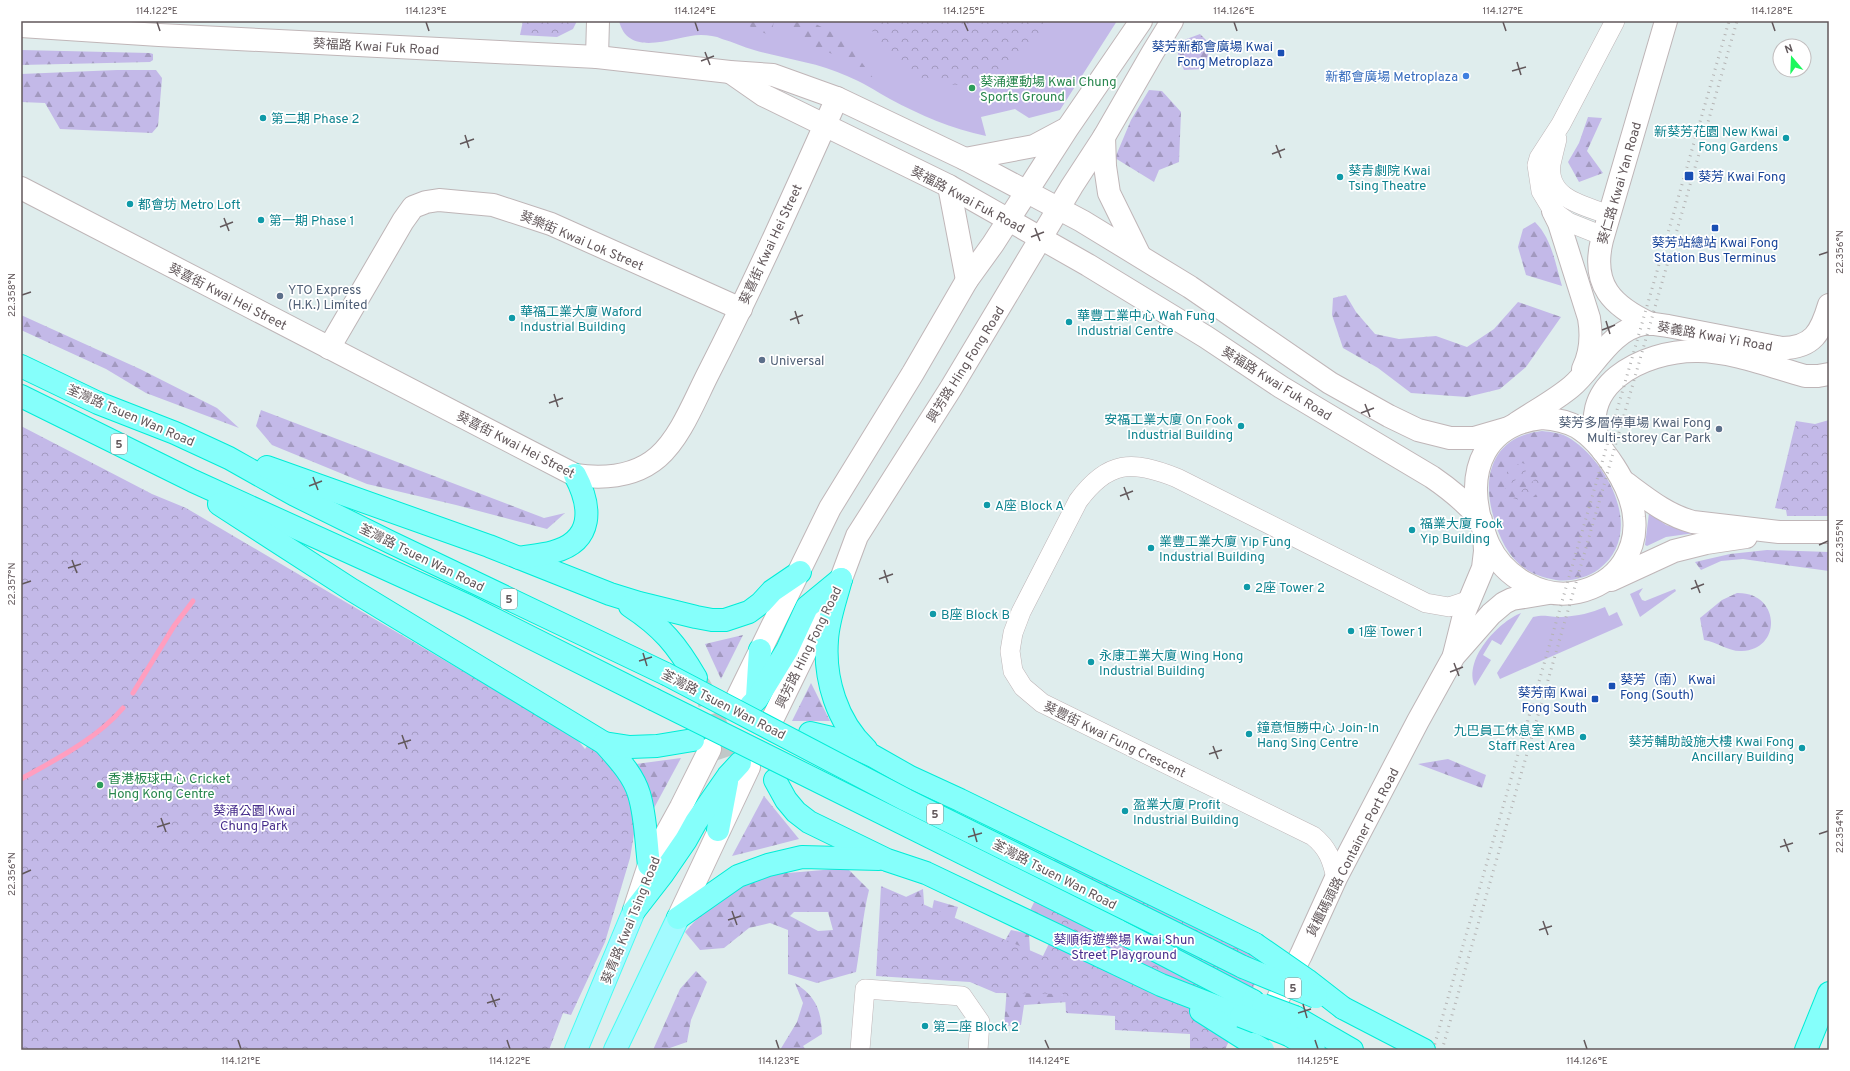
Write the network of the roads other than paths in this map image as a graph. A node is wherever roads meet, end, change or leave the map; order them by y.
1 (22, 21) edge
2 (598, 21) edge
3 (1141, 21) edge
4 (1172, 21) edge
5 (1615, 21) edge
6 (1666, 21) edge
7 (44, 24) edge
8 (21, 26) edge
9 (597, 57) junction
10 (730, 72) junction
11 (837, 98) junction
12 (825, 124) junction
13 (1561, 124) junction
14 (1067, 129) junction
15 (1104, 137) junction
16 (965, 160) junction
17 (949, 186) junction
18 (21, 188) edge
19 (1026, 192) junction
20 (1059, 209) junction
21 (1553, 211) junction
22 (1610, 214) junction
23 (1008, 220) junction
24 (1603, 236) junction
25 (1041, 239) junction
26 (1139, 255) junction
27 (967, 280) junction
28 (1829, 305) edge
29 (741, 309) junction
30 (1650, 324) junction
31 (330, 348) junction
32 (21, 366) edge
33 (1829, 374) edge
34 (1571, 387) junction
35 (21, 396) edge
36 (1511, 426) junction
37 (1603, 451) junction
38 (228, 458) junction
39 (575, 475) junction
40 (1622, 480) junction
41 (193, 481) junction
42 (1482, 526) junction
43 (1779, 532) junction
44 (1829, 532) edge
45 (519, 558) junction
46 (800, 572) junction
47 (841, 579) junction
48 (1596, 586) junction
49 (1549, 593) junction
50 (610, 594) junction
51 (1470, 600) junction
52 (760, 650) joint
53 (1454, 656) junction
54 (696, 678) tunnel mouth
55 (810, 734) dead end
56 (604, 743) junction
57 (873, 756) junction
58 (724, 759) junction
59 (775, 780) dead end
60 (718, 830) joint
61 (887, 860) junction
62 (649, 865) junction
63 (1336, 878) junction
64 (634, 912) junction
65 (678, 918) junction
66 (1161, 985) junction
67 (1829, 993) edge
68 (1253, 1001) junction
69 (1343, 1008) junction
70 (1289, 1035) junction
71 (576, 1050) edge
72 (615, 1050) edge
73 (860, 1050) edge
74 (978, 1050) edge
75 (1254, 1050) edge
76 (1262, 1050) edge
77 (1314, 1050) edge
78 (1352, 1050) edge
79 (1424, 1050) edge
80 (1806, 1050) edge

1 - 8 main road
2 - 9 main road
3 - 14 main road
4 - 15 main road, 興芳路 Hing Fong Road
5 - 13 street
6 - 22 main road, 葵仁路 Kwai Yan Road
7 - 8 main road, 葵福路 Kwai Fuk Road
7 - 9 main road, 葵福路 Kwai Fuk Road
9 - 10 main road, 葵福路 Kwai Fuk Road
10 - 11 main road, 葵福路 Kwai Fuk Road
10 - 12 main road, 葵福路 Kwai Fuk Road
11 - 12 main road, 葵喜街 Kwai Hei Street
11 - 16 main road, 葵福路 Kwai Fuk Road
12 - 17 main road, 葵福路 Kwai Fuk Road
12 - 29 main road, 葵喜街 Kwai Hei Street
13 - 21 street
13 - 22 street
14 - 16 main road
14 - 19 main road
15 - 20 main road, 興芳路 Hing Fong Road
15 - 26 main road
16 - 19 main road, 葵福路 Kwai Fuk Road
17 - 23 main road, 葵福路 Kwai Fuk Road
17 - 27 main road
18 - 31 main road, 葵喜街 Kwai Hei Street
19 - 20 main road, 葵福路 Kwai Fuk Road
19 - 23 main road
20 - 25 main road, 興芳路 Hing Fong Road
20 - 26 main road, 葵福路 Kwai Fuk Road
21 - 24 street
21 - 34 main road
22 - 24 main road, 葵仁路 Kwai Yan Road
23 - 25 main road, 葵福路 Kwai Fuk Road
23 - 27 main road
24 - 30 main road, 葵仁路 Kwai Yan Road
25 - 42 main road, 葵福路 Kwai Fuk Road
25 - 47 main road, 興芳路 Hing Fong Road
26 - 36 main road, 葵福路 Kwai Fuk Road
27 - 46 main road
28 - 30 main road, 葵義路 Kwai Yi Road
29 - 31 main road, 葵樂街 Kwai Lok Street
29 - 39 main road, 葵喜街 Kwai Hei Street
30 - 34 main road, 葵義路 Kwai Yi Road
31 - 39 main road, 葵喜街 Kwai Hei Street
32 - 38 highway, 荃灣路 Tsuen Wan Road / 5
33 - 37 main road, 葵義路 Kwai Yi Road
34 - 36 main road, 葵義路 Kwai Yi Road
35 - 41 highway, 荃灣路 Tsuen Wan Road / 5
36 - 37 main road
36 - 42 main road
37 - 40 main road
38 - 45 highway
38 - 69 highway, 荃灣路 Tsuen Wan Road / 5, bridge
39 - 45 highway
40 - 43 main road
40 - 48 main road
41 - 56 highway
41 - 68 highway, 荃灣路 Tsuen Wan Road / 5, bridge
42 - 49 main road
42 - 51 main road, 貨櫃碼頭路 Container Port Road
43 - 44 main road
43 - 48 main road
45 - 50 highway
46 - 50 highway
46 - 52 main road
47 - 52 highway
47 - 57 highway
48 - 49 main road
49 - 53 main road, 貨櫃碼頭路 Container Port Road
50 - 54 highway
51 - 53 main road, 貨櫃碼頭路 Container Port Road
51 - 63 street, 葵豐街 Kwai Fung Crescent
53 - 63 main road, 貨櫃碼頭路 Container Port Road
55 - 57 highway
56 - 58 highway
56 - 62 highway
57 - 69 highway, bridge
58 - 60 highway
58 - 62 main road, 葵青路 Kwai Tsing Road
58 - 64 highway
59 - 61 highway
60 - 65 main road
61 - 65 highway
61 - 66 highway
62 - 64 main road, 葵青路 Kwai Tsing Road
63 - 75 main road, 貨櫃碼頭路 Container Port Road
64 - 71 main road, 葵青路 Kwai Tsing Road
65 - 72 main road
66 - 70 highway, bridge
66 - 76 highway, bridge
67 - 80 highway
68 - 70 highway, bridge
68 - 78 highway, 荃灣路 Tsuen Wan Road / 5, bridge
69 - 79 highway, 荃灣路 Tsuen Wan Road / 5
70 - 77 highway
73 - 74 street

